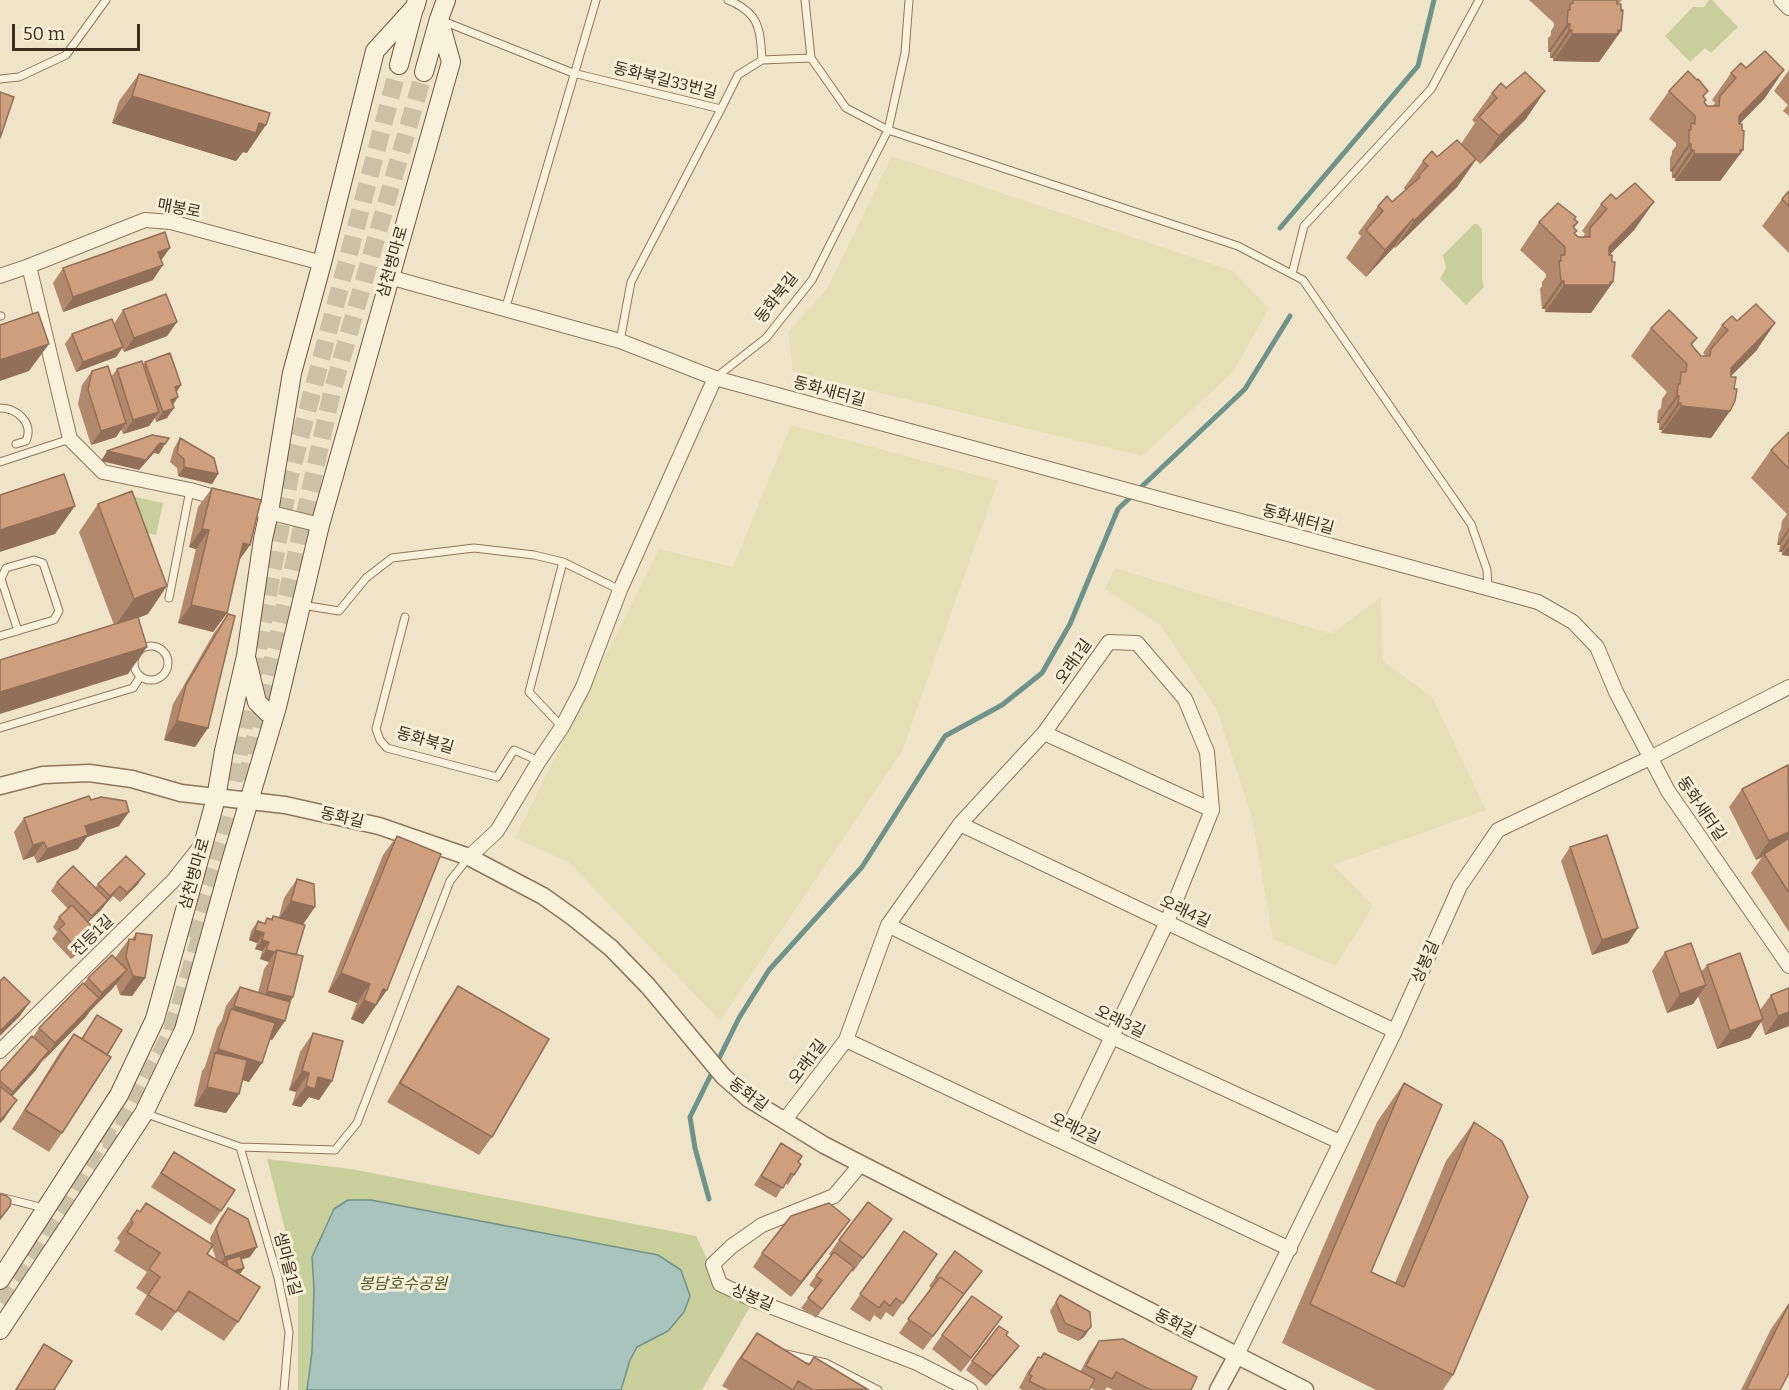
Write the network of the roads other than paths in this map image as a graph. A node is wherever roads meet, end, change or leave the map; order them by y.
1 (106, 0) edge
2 (446, 0) edge
3 (596, 0) edge
4 (728, 0) edge
5 (804, 0) edge
6 (909, 0) edge
7 (1479, 0) edge
8 (1781, 0) edge
9 (416, 4) edge
10 (1789, 8) edge
11 (439, 19) junction
12 (811, 58) junction
13 (762, 60) junction
14 (399, 65) tunnel mouth
15 (424, 72) tunnel mouth
16 (573, 73) junction
17 (0, 79) edge
18 (721, 109) junction
19 (888, 130) junction
20 (322, 263) junction
21 (29, 266) junction
22 (1292, 274) junction
23 (0, 276) edge
24 (389, 277) junction
25 (505, 310) junction
26 (620, 341) junction
27 (715, 378) junction
28 (0, 408) edge
29 (70, 439) junction
30 (16, 444) dead end
31 (0, 462) edge
32 (190, 490) junction
33 (269, 512) junction
34 (320, 525) junction
35 (563, 562) junction
36 (1488, 589) junction
37 (620, 590) junction
38 (169, 598) edge
39 (302, 605) junction
40 (405, 617) dead end
41 (18, 631) junction
42 (0, 636) edge
43 (246, 656) junction
44 (141, 677) junction
45 (1789, 687) edge
46 (277, 708) junction
47 (562, 727) junction
48 (0, 728) edge
49 (1044, 733) junction
50 (1650, 758) junction
51 (539, 761) junction
52 (0, 786) edge
53 (216, 798) junction
54 (250, 801) junction
55 (1212, 810) junction
56 (960, 824) junction
57 (205, 840) junction
58 (469, 857) junction
59 (1167, 922) junction
60 (888, 925) junction
61 (1789, 966) edge
62 (1395, 1031) junction
63 (1112, 1036) junction
64 (846, 1040) junction
65 (0, 1051) edge
66 (144, 1113) junction
67 (784, 1121) junction
68 (1062, 1141) junction
69 (1340, 1142) junction
70 (240, 1148) junction
71 (861, 1164) junction
72 (0, 1197) edge
73 (44, 1209) junction
74 (1290, 1249) junction
75 (0, 1280) edge
76 (0, 1330) edge
77 (776, 1352) edge
78 (1237, 1355) junction
79 (284, 1390) edge
80 (878, 1390) edge
81 (970, 1390) edge
82 (1218, 1390) edge
83 (1305, 1390) edge

1 - 17 lane
2 - 11 main road
3 - 16 lane
4 - 13 lane
5 - 12 lane
6 - 19 lane, 동화북길
7 - 22 lane
8 - 10 street
9 - 14 main road
9 - 20 main road, 삼천병마로
11 - 15 main road
11 - 16 lane, 동화북길33번길
11 - 24 main road, 삼천병마로
12 - 13 lane
12 - 19 lane
13 - 18 lane, 동화북길33번길
16 - 18 lane, 동화북길33번길
16 - 25 lane
18 - 26 lane
19 - 22 lane
19 - 27 lane, 동화북길
20 - 21 street, 매봉로
20 - 33 main road, 삼천병마로
21 - 23 street, 매봉로
21 - 29 street
22 - 36 lane
24 - 25 street, 동화새터길
24 - 34 main road, 삼천병마로
25 - 26 street, 동화새터길
26 - 27 street, 동화새터길
27 - 36 street, 동화새터길
27 - 37 street, 동화북길
28 - 30 lane
29 - 31 lane
29 - 32 street
32 - 33 street
32 - 38 lane
33 - 34 street
33 - 43 main road, 삼천병마로
34 - 39 main road, 삼천병마로
35 - 37 lane
35 - 39 lane
35 - 47 lane
36 - 50 street, 동화새터길
37 - 47 street, 동화북길
39 - 46 main road, 삼천병마로
40 - 51 lane, 동화북길
41 - 41 lane
41 - 42 lane
43 - 46 main road
43 - 53 main road, 삼천병마로
44 - 44 lane
44 - 48 lane
45 - 50 street, 상봉길
46 - 54 main road, 삼천병마로
47 - 51 street, 동화북길
49 - 55 street
49 - 55 street, 오래1길
49 - 56 street, 오래1길
50 - 61 street, 동화새터길
50 - 62 street, 상봉길
51 - 58 street, 동화북길
52 - 53 street, 동화길
53 - 54 street, 동화길
53 - 57 main road, 삼천병마로
54 - 58 street, 동화길
54 - 66 main road, 삼천병마로
55 - 59 street, 오래1길
56 - 59 street, 오래4길
56 - 60 street, 오래1길
57 - 65 street, 진등1길
57 - 73 main road, 삼천병마로
58 - 67 street, 동화길
58 - 70 lane
59 - 62 street, 오래4길
59 - 63 street, 오래1길
60 - 63 street, 오래3길
60 - 64 street, 오래1길
62 - 69 street, 상봉길
63 - 68 street, 오래1길
63 - 69 street, 오래3길
64 - 67 street, 오래1길
64 - 68 street, 오래2길
66 - 70 lane
66 - 76 main road, 삼천병마로
67 - 71 street, 동화길
68 - 74 street, 오래2길
69 - 74 street, 상봉길
70 - 79 lane, 샘마을1길
71 - 78 street, 동화길
71 - 81 street, 상봉길
72 - 73 lane
73 - 75 main road, 삼천병마로
74 - 78 street, 상봉길
77 - 80 lane
78 - 82 street, 상봉길
78 - 83 street, 동화길

